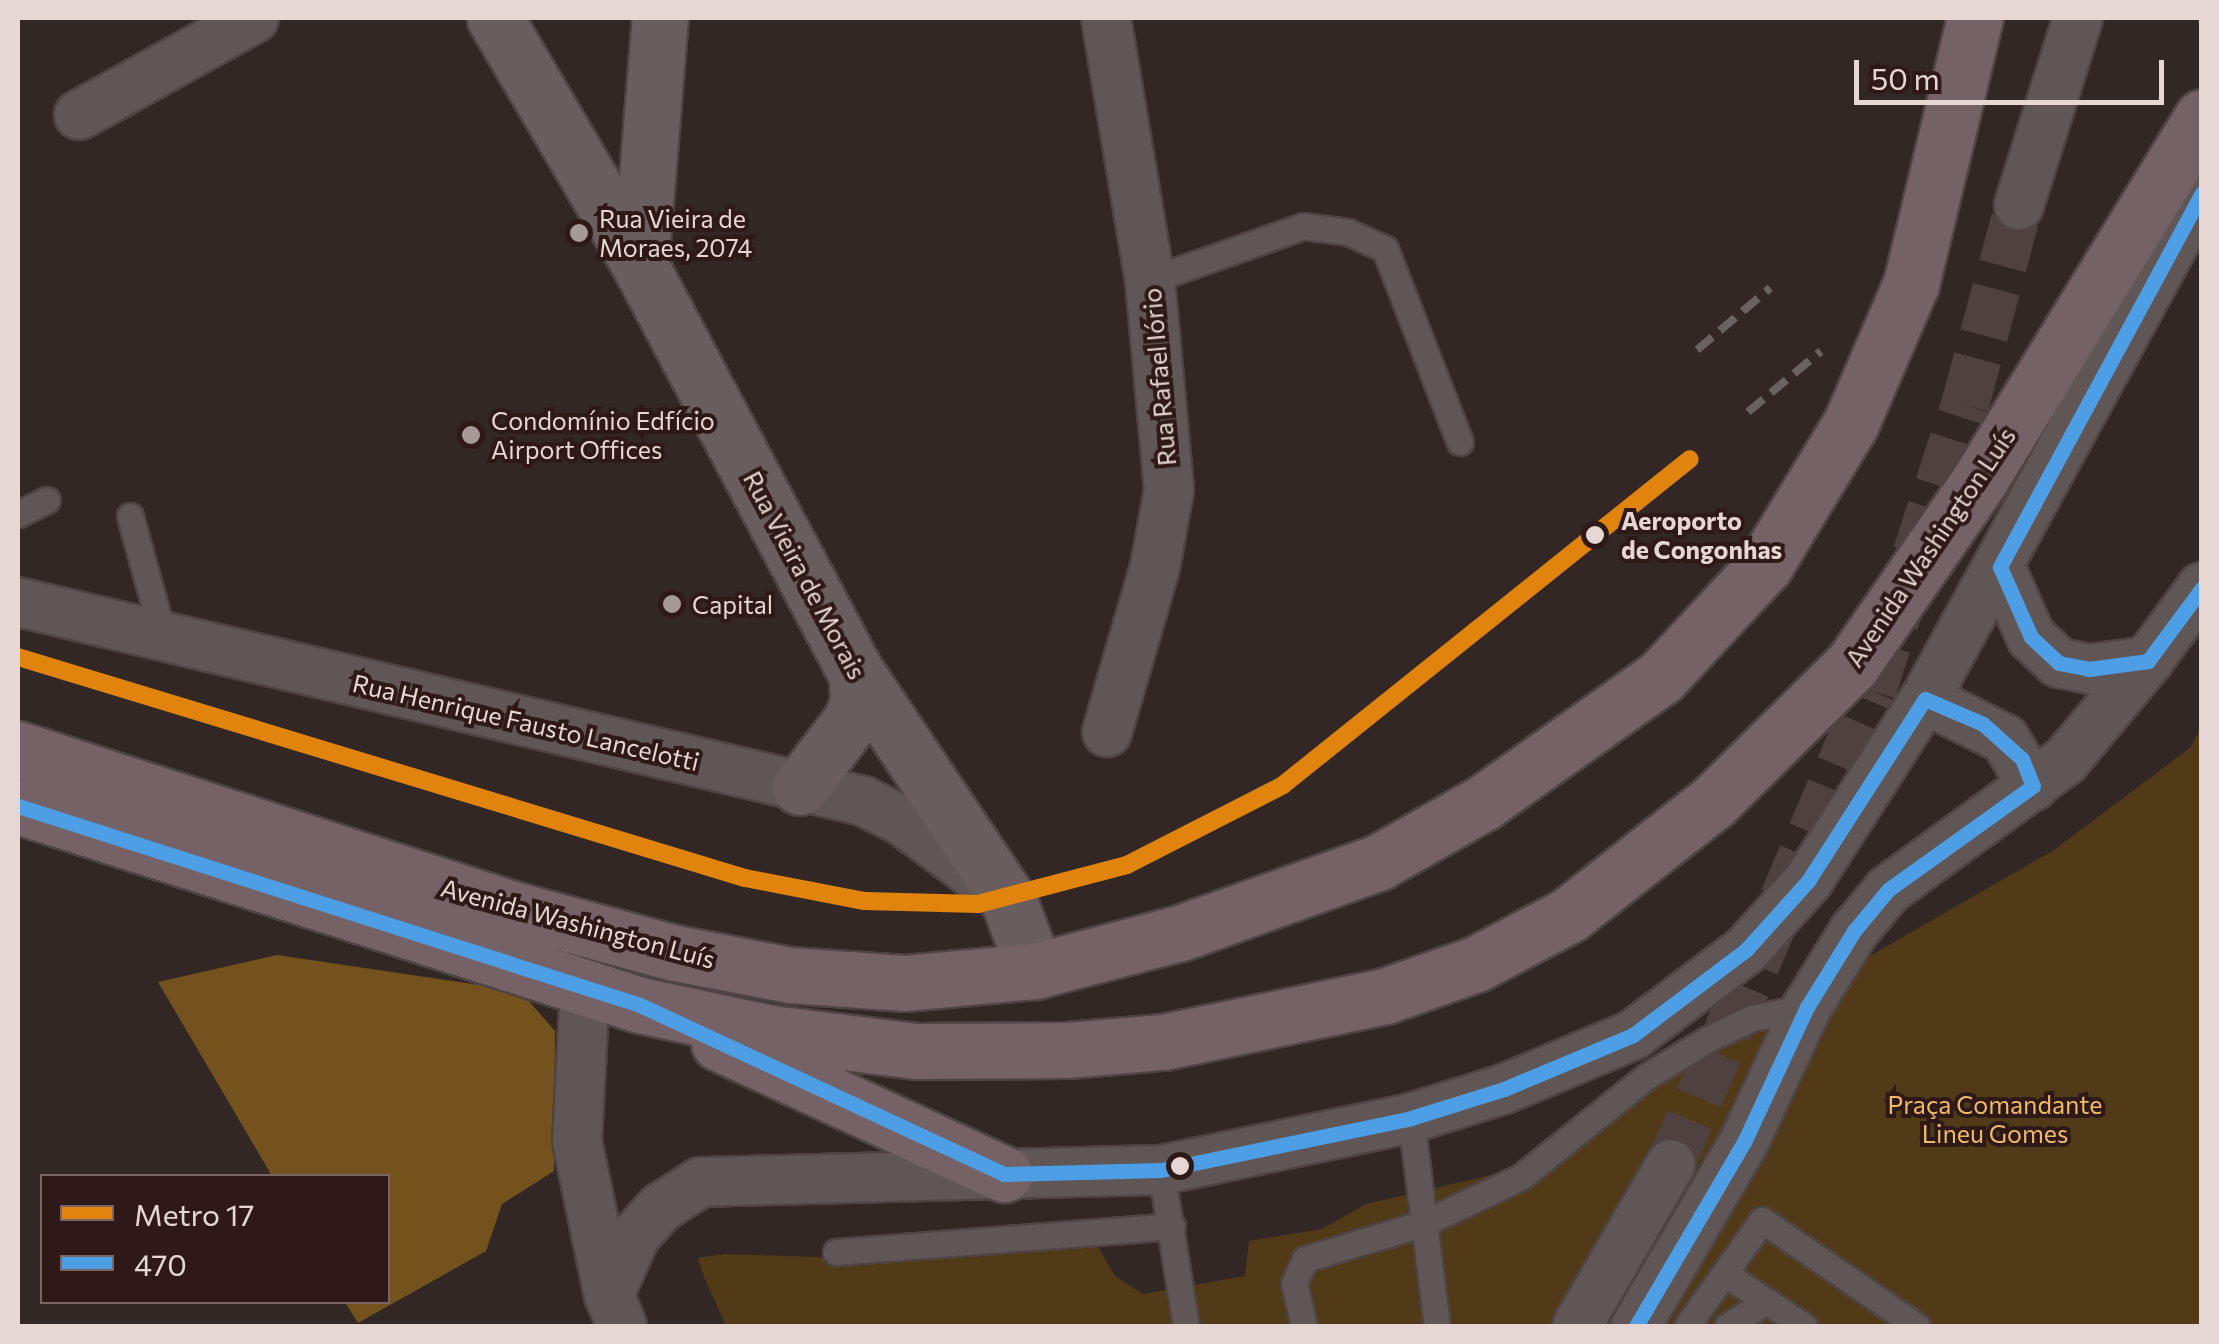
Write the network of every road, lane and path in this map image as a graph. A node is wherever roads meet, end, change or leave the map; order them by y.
1 (254, 18) edge
2 (495, 18) edge
3 (660, 18) edge
4 (1106, 18) edge
5 (1975, 18) edge
6 (2078, 18) edge
7 (79, 115) dead end
8 (2202, 116) edge
9 (650, 135) junction
10 (566, 140) junction
11 (2202, 192) edge
12 (2019, 205) tunnel mouth
13 (640, 265) junction
14 (1150, 280) junction
15 (1460, 442) dead end
16 (47, 500) dead end
17 (18, 514) edge
18 (130, 516) dead end
19 (2000, 566) junction
20 (2202, 587) edge
21 (18, 602) edge
22 (163, 636) junction
23 (2148, 662) junction
24 (857, 674) junction
25 (1925, 699) junction
26 (1107, 732) dead end
27 (18, 749) edge
28 (2033, 786) junction
29 (800, 788) junction
30 (18, 806) edge
31 (1009, 900) junction
32 (1035, 970) junction
33 (585, 988) junction
34 (640, 1005) junction
35 (1807, 1008) junction
36 (1411, 1118) junction
37 (1672, 1164) tunnel mouth
38 (1160, 1170) junction
39 (1004, 1174) junction
40 (1424, 1223) junction
41 (1172, 1226) junction
42 (836, 1252) dead end
43 (1726, 1274) junction
44 (1767, 1301) junction
45 (616, 1311) edge
46 (1186, 1326) edge
47 (1304, 1326) edge
48 (1437, 1326) edge
49 (1576, 1326) edge
50 (1636, 1326) edge
51 (1687, 1326) edge
52 (1727, 1326) edge
53 (1804, 1326) edge
54 (1917, 1326) edge

1 - 7 street
2 - 10 street, Rua Vieira de Morais
3 - 9 street
4 - 14 street, Rua Rafael Iório
5 - 32 highway, Avenida Washington Luís
6 - 12 street
8 - 34 highway, Avenida Washington Luís
9 - 10 street
9 - 13 street
10 - 13 street, Rua Vieira de Morais
11 - 19 street
13 - 24 street, Rua Vieira de Morais
14 - 15 lane
14 - 26 street, Rua Rafael Iório
16 - 17 lane
18 - 22 lane
19 - 23 street
19 - 25 street
20 - 23 street
21 - 22 street, Rua Henrique Fausto Lancelotti
22 - 29 street, Rua Henrique Fausto Lancelotti
23 - 28 street
24 - 29 street
24 - 31 street, Rua Vieira de Morais
25 - 28 street
25 - 36 street
27 - 32 highway, Avenida Washington Luís
28 - 35 street
29 - 31 street, Rua Henrique Fausto Lancelotti
30 - 33 highway, Avenida Washington Luís
31 - 32 street, Rua Vieira de Morais
33 - 34 highway, Avenida Washington Luís
33 - 45 street
34 - 39 highway
35 - 40 lane
35 - 50 street
36 - 38 street
36 - 40 lane
37 - 49 street
38 - 39 street
38 - 41 lane
39 - 45 street
40 - 47 lane
40 - 48 lane
41 - 42 lane
41 - 46 lane
43 - 44 lane
43 - 51 lane
43 - 54 lane
44 - 52 lane
44 - 53 lane

